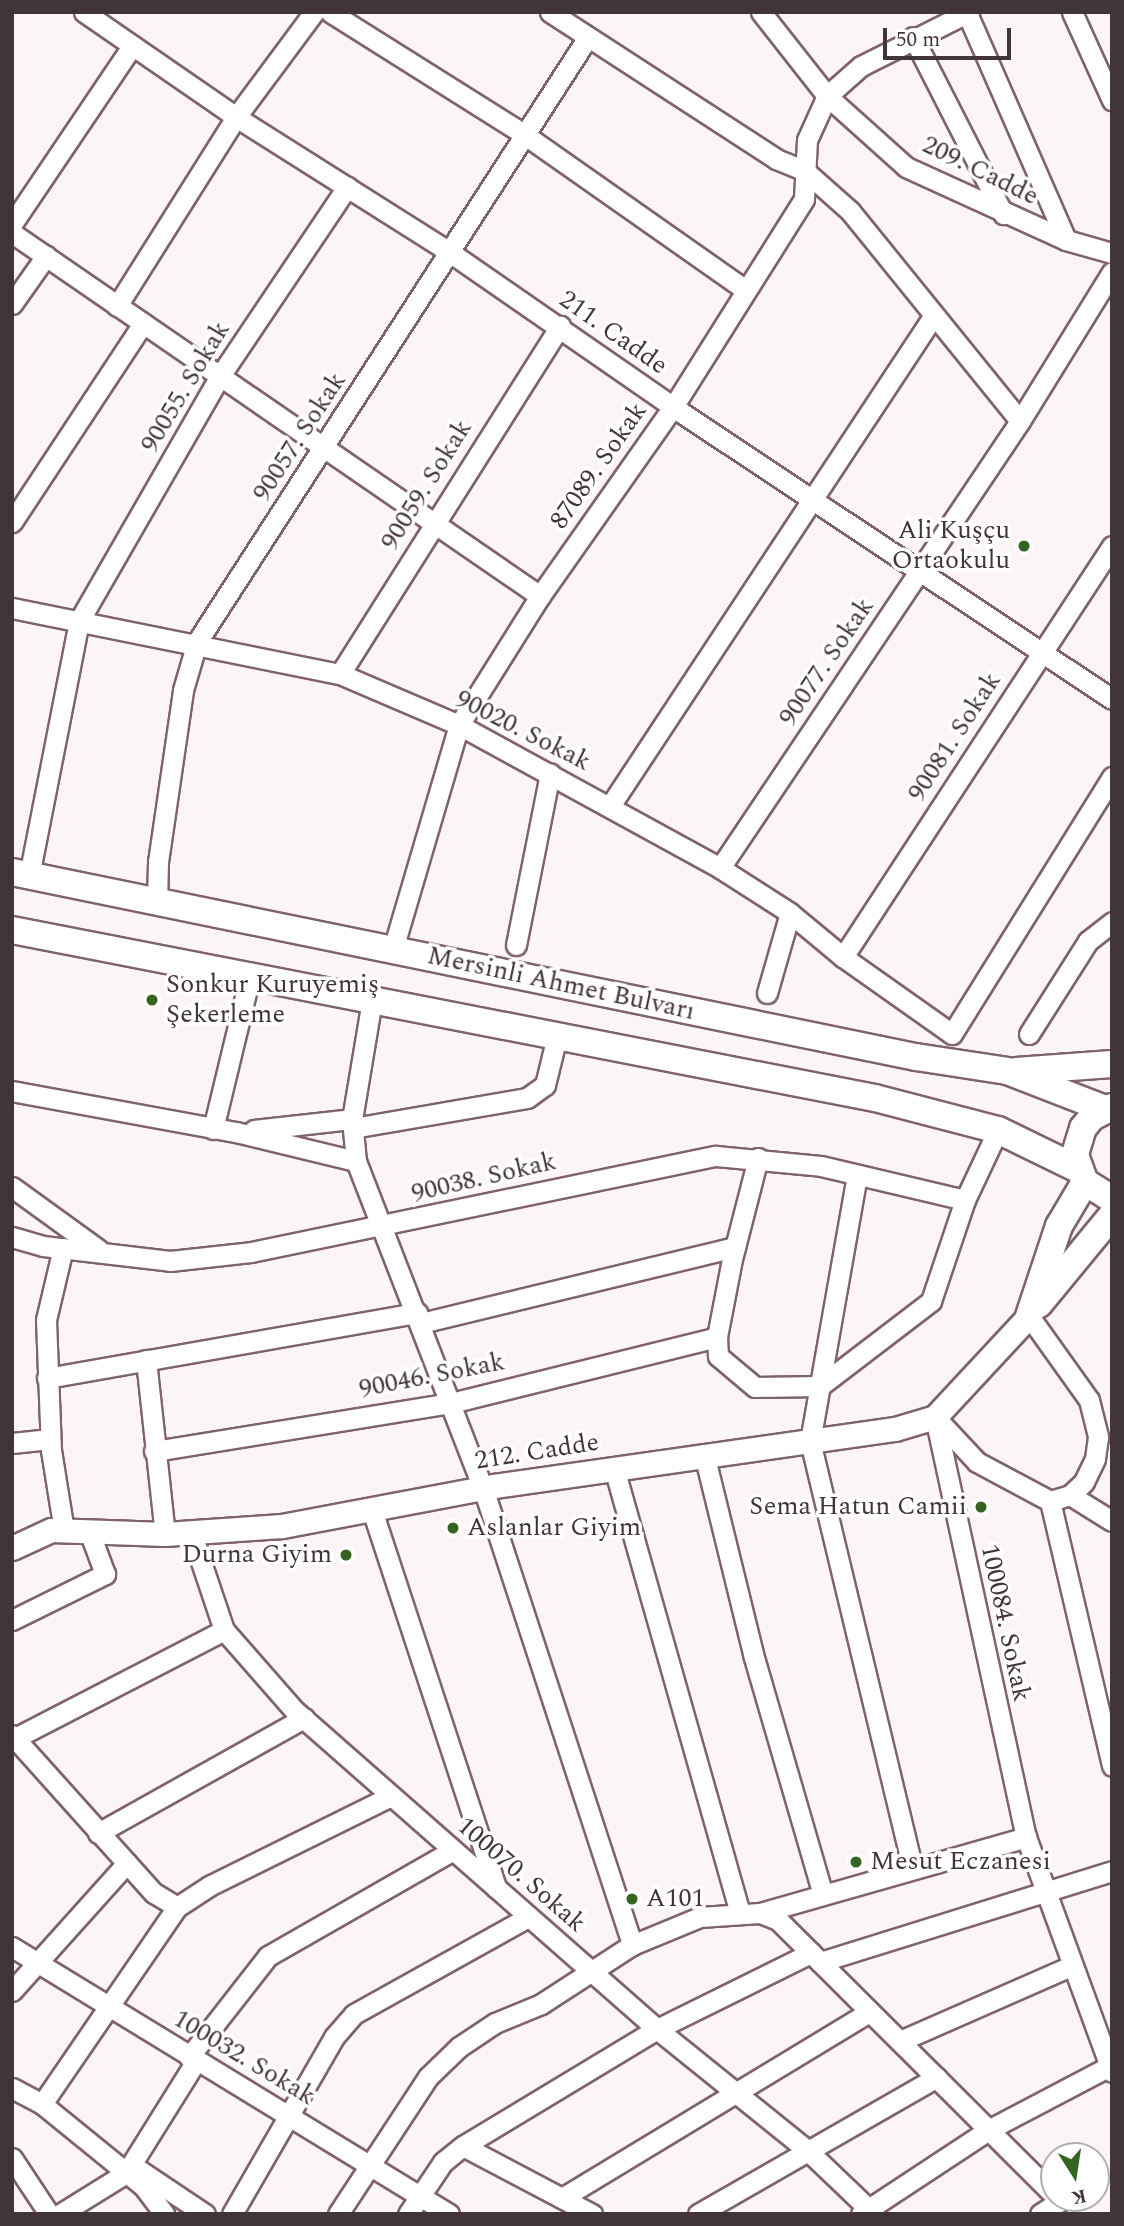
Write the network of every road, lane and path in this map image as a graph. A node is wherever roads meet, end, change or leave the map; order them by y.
1 (84, 12) edge
2 (314, 12) edge
3 (330, 12) edge
4 (550, 12) edge
5 (761, 12) edge
6 (1072, 12) edge
7 (968, 13) edge
8 (588, 37) junction
9 (913, 37) junction
10 (132, 46) junction
11 (827, 96) junction
12 (1112, 100) edge
13 (236, 117) junction
14 (524, 135) junction
15 (805, 172) junction
16 (347, 187) junction
17 (1003, 214) junction
18 (12, 224) edge
19 (12, 233) edge
20 (1066, 240) junction
21 (451, 253) junction
22 (1112, 253) edge
23 (46, 256) junction
24 (1112, 272) edge
25 (744, 289) junction
26 (12, 304) edge
27 (117, 306) junction
28 (934, 315) junction
29 (143, 323) junction
30 (560, 327) junction
31 (220, 376) junction
32 (673, 407) junction
33 (1020, 421) junction
34 (324, 448) junction
35 (809, 499) junction
36 (12, 522) edge
37 (433, 523) junction
38 (1112, 546) edge
39 (919, 571) junction
40 (540, 596) junction
41 (12, 608) edge
42 (79, 621) junction
43 (197, 642) junction
44 (1042, 653) junction
45 (340, 674) junction
46 (1112, 699) edge
47 (459, 725) junction
48 (550, 773) junction
49 (1112, 777) edge
50 (610, 806) junction
51 (720, 868) junction
52 (21, 874) edge
53 (157, 902) junction
54 (790, 913) junction
55 (1112, 922) edge
56 (12, 930) edge
57 (516, 944) dead end
58 (393, 949) junction
59 (843, 957) junction
60 (250, 976) junction
61 (767, 993) dead end
62 (372, 1000) junction
63 (1029, 1034) dead end
64 (557, 1036) junction
65 (1112, 1064) edge
66 (1007, 1071) junction
67 (12, 1091) edge
68 (1108, 1108) edge
69 (353, 1123) junction
70 (213, 1129) junction
71 (998, 1130) junction
72 (236, 1132) junction
73 (758, 1158) junction
74 (356, 1161) junction
75 (857, 1175) junction
76 (1082, 1176) junction
77 (12, 1187) edge
78 (1112, 1199) edge
79 (965, 1200) junction
80 (1112, 1215) edge
81 (385, 1227) junction
82 (12, 1237) edge
83 (735, 1247) junction
84 (63, 1248) junction
85 (99, 1251) junction
86 (1030, 1316) junction
87 (419, 1318) junction
88 (717, 1337) junction
89 (146, 1360) junction
90 (47, 1378) junction
91 (820, 1386) junction
92 (451, 1403) junction
93 (935, 1418) junction
94 (50, 1439) junction
95 (810, 1441) junction
96 (12, 1443) edge
97 (154, 1451) junction
98 (704, 1454) junction
99 (614, 1468) junction
100 (483, 1488) junction
101 (1070, 1495) junction
102 (1050, 1501) junction
103 (372, 1510) junction
104 (1112, 1521) edge
105 (64, 1531) junction
106 (89, 1531) junction
107 (191, 1532) junction
108 (165, 1534) junction
109 (12, 1548) edge
110 (12, 1620) edge
111 (224, 1630) junction
112 (304, 1718) junction
113 (16, 1746) edge
114 (1112, 1766) edge
115 (391, 1796) junction
116 (98, 1833) junction
117 (1026, 1837) junction
118 (453, 1850) junction
119 (127, 1863) junction
120 (912, 1867) junction
121 (1112, 1871) edge
122 (497, 1889) junction
123 (822, 1892) junction
124 (1044, 1895) junction
125 (177, 1907) junction
126 (740, 1913) junction
127 (760, 1913) junction
128 (528, 1917) junction
129 (632, 1945) junction
130 (12, 1947) edge
131 (815, 1957) junction
132 (40, 1964) junction
133 (1071, 1966) junction
134 (593, 1973) junction
135 (12, 1991) edge
136 (109, 2007) junction
137 (869, 2012) junction
138 (657, 2029) junction
139 (900, 2041) junction
140 (193, 2059) junction
141 (1111, 2068) edge
142 (936, 2077) junction
143 (12, 2088) edge
144 (737, 2089) junction
145 (42, 2104) junction
146 (291, 2118) junction
147 (990, 2129) junction
148 (463, 2146) junction
149 (807, 2150) junction
150 (12, 2158) edge
151 (370, 2165) junction
152 (129, 2170) junction
153 (1040, 2180) edge
154 (421, 2195) junction
155 (562, 2198) junction
156 (868, 2212) edge
157 (49, 2214) edge
158 (60, 2214) edge
159 (164, 2214) edge
160 (205, 2214) edge
161 (232, 2214) edge
162 (338, 2214) edge
163 (408, 2214) edge
164 (450, 2214) edge
165 (592, 2214) edge
166 (698, 2214) edge

1 - 10 street, 211. Cadde
2 - 13 street
3 - 14 street
4 - 8 street
5 - 11 street, 209. Cadde
6 - 12 street
7 - 9 street, 87089. Sokak
7 - 20 street
8 - 14 street, 90057. Sokak
8 - 15 street
9 - 11 street, 87089. Sokak
9 - 17 street
10 - 13 street, 211. Cadde
10 - 18 street
11 - 15 street, 87089. Sokak
11 - 17 street, 209. Cadde
13 - 16 street, 211. Cadde
13 - 27 street
14 - 21 street, 90057. Sokak
14 - 25 street
15 - 25 street, 87089. Sokak
15 - 28 street
16 - 21 street, 211. Cadde
16 - 31 street, 90055. Sokak
17 - 20 street, 209. Cadde
19 - 23 street
20 - 22 street, 209. Cadde
21 - 30 street, 211. Cadde
21 - 34 street, 90057. Sokak
23 - 26 street
23 - 27 street
24 - 33 street, 90077. Sokak
25 - 32 street, 87089. Sokak
27 - 29 street
28 - 33 street
28 - 35 street
29 - 31 street
29 - 36 street
30 - 32 street, 211. Cadde
30 - 37 street, 90059. Sokak
31 - 34 street
31 - 42 street, 90055. Sokak
32 - 35 street, 211. Cadde
32 - 40 street, 87089. Sokak
33 - 39 street, 90077. Sokak
34 - 37 street
34 - 43 street, 90057. Sokak
35 - 39 street, 211. Cadde
35 - 50 street
37 - 40 street
37 - 45 street, 90059. Sokak
38 - 44 street, 90081. Sokak
39 - 44 street, 211. Cadde
39 - 51 street, 90077. Sokak
40 - 47 street, 87089. Sokak
41 - 42 street, 90020. Sokak
42 - 43 street, 90020. Sokak
42 - 52 street, 90055. Sokak
43 - 45 street, 90020. Sokak
43 - 53 street, 90057. Sokak
44 - 46 street, 211. Cadde
44 - 59 street, 90081. Sokak
45 - 47 street, 90020. Sokak
47 - 48 street, 90020. Sokak
47 - 58 street, 87089. Sokak
48 - 50 street, 90020. Sokak
48 - 57 street
49 - 59 street, 90020. Sokak
50 - 51 street, 90020. Sokak
51 - 54 street, 90020. Sokak
52 - 53 main road, Mersinli Ahmet Bulvarı
53 - 58 main road, Mersinli Ahmet Bulvarı
54 - 59 street, 90020. Sokak
54 - 61 street
55 - 63 street
56 - 60 main road, Mersinli Ahmet Bulvarı
58 - 66 main road, Mersinli Ahmet Bulvarı
60 - 62 main road, Mersinli Ahmet Bulvarı
60 - 70 street
62 - 64 main road, Mersinli Ahmet Bulvarı
62 - 69 street
64 - 69 street
64 - 71 main road, Mersinli Ahmet Bulvarı
65 - 66 main road
66 - 68 main road, Mersinli Ahmet Bulvarı
67 - 70 street
68 - 76 main road
69 - 72 street
69 - 74 street
70 - 72 street
71 - 76 main road, Mersinli Ahmet Bulvarı
71 - 79 street
72 - 74 street
73 - 75 street, 90038. Sokak
73 - 81 street, 90038. Sokak
73 - 83 street
74 - 81 street
75 - 79 street, 90038. Sokak
75 - 91 street
76 - 78 main road, Mersinli Ahmet Bulvarı
76 - 86 main road
77 - 85 street
79 - 91 street
80 - 86 main road
81 - 85 street, 90038. Sokak
81 - 87 street
82 - 84 street, 90038. Sokak
83 - 87 street
83 - 88 street
84 - 85 street, 90038. Sokak
84 - 90 street
86 - 93 street
86 - 101 street
87 - 89 street
87 - 92 street
88 - 91 street
88 - 92 street, 90046. Sokak
89 - 90 street
89 - 97 street
90 - 94 street
91 - 95 street
92 - 97 street, 90046. Sokak
92 - 100 street
93 - 95 street, 212. Cadde
93 - 102 street
93 - 117 street, 100084. Sokak
94 - 96 street
94 - 105 street
95 - 98 street, 212. Cadde
95 - 120 street
97 - 108 street
98 - 99 street, 212. Cadde
98 - 123 street
99 - 100 street, 212. Cadde
99 - 126 street
100 - 103 street, 212. Cadde
100 - 129 street
101 - 102 street
101 - 104 street
102 - 114 street
103 - 107 street, 212. Cadde
103 - 122 street
105 - 106 street, 212. Cadde
105 - 109 street, 212. Cadde
106 - 108 street, 212. Cadde
106 - 110 street
107 - 108 street, 212. Cadde
107 - 111 street, 100070. Sokak
111 - 112 street, 100070. Sokak
111 - 113 street
112 - 115 street, 100070. Sokak
112 - 116 street
113 - 116 street
115 - 118 street, 100070. Sokak
115 - 125 street
116 - 119 street
117 - 120 street
117 - 124 street, 100084. Sokak
118 - 122 street, 100070. Sokak
118 - 140 street
119 - 125 street
119 - 132 street
120 - 123 street
121 - 124 street
122 - 128 street, 100070. Sokak
123 - 127 street
124 - 131 street
124 - 133 street, 100084. Sokak
125 - 136 street
126 - 127 street
126 - 129 street
127 - 131 street
128 - 134 street, 100070. Sokak
128 - 146 street
129 - 134 street
130 - 132 street, 100032. Sokak
131 - 137 street
131 - 138 street
132 - 135 street
132 - 136 street, 100032. Sokak
133 - 139 street
133 - 141 street, 100084. Sokak
134 - 138 street, 100070. Sokak
134 - 151 street
136 - 140 street, 100032. Sokak
136 - 145 street
137 - 139 street
137 - 144 street
138 - 144 street, 100070. Sokak
138 - 148 street
139 - 142 street
140 - 146 street, 100032. Sokak
140 - 152 street
141 - 147 street
142 - 147 street
142 - 149 street
143 - 145 street
144 - 149 street, 100070. Sokak
144 - 155 street
145 - 152 street
146 - 151 street, 100032. Sokak
146 - 161 street
147 - 153 street
147 - 156 street
148 - 154 street
148 - 155 street
149 - 156 street, 100070. Sokak
149 - 166 street
150 - 157 street
151 - 154 street, 100032. Sokak
151 - 162 street
152 - 158 street
152 - 159 street
152 - 160 street
154 - 163 street
154 - 164 street, 100032. Sokak
155 - 165 street

